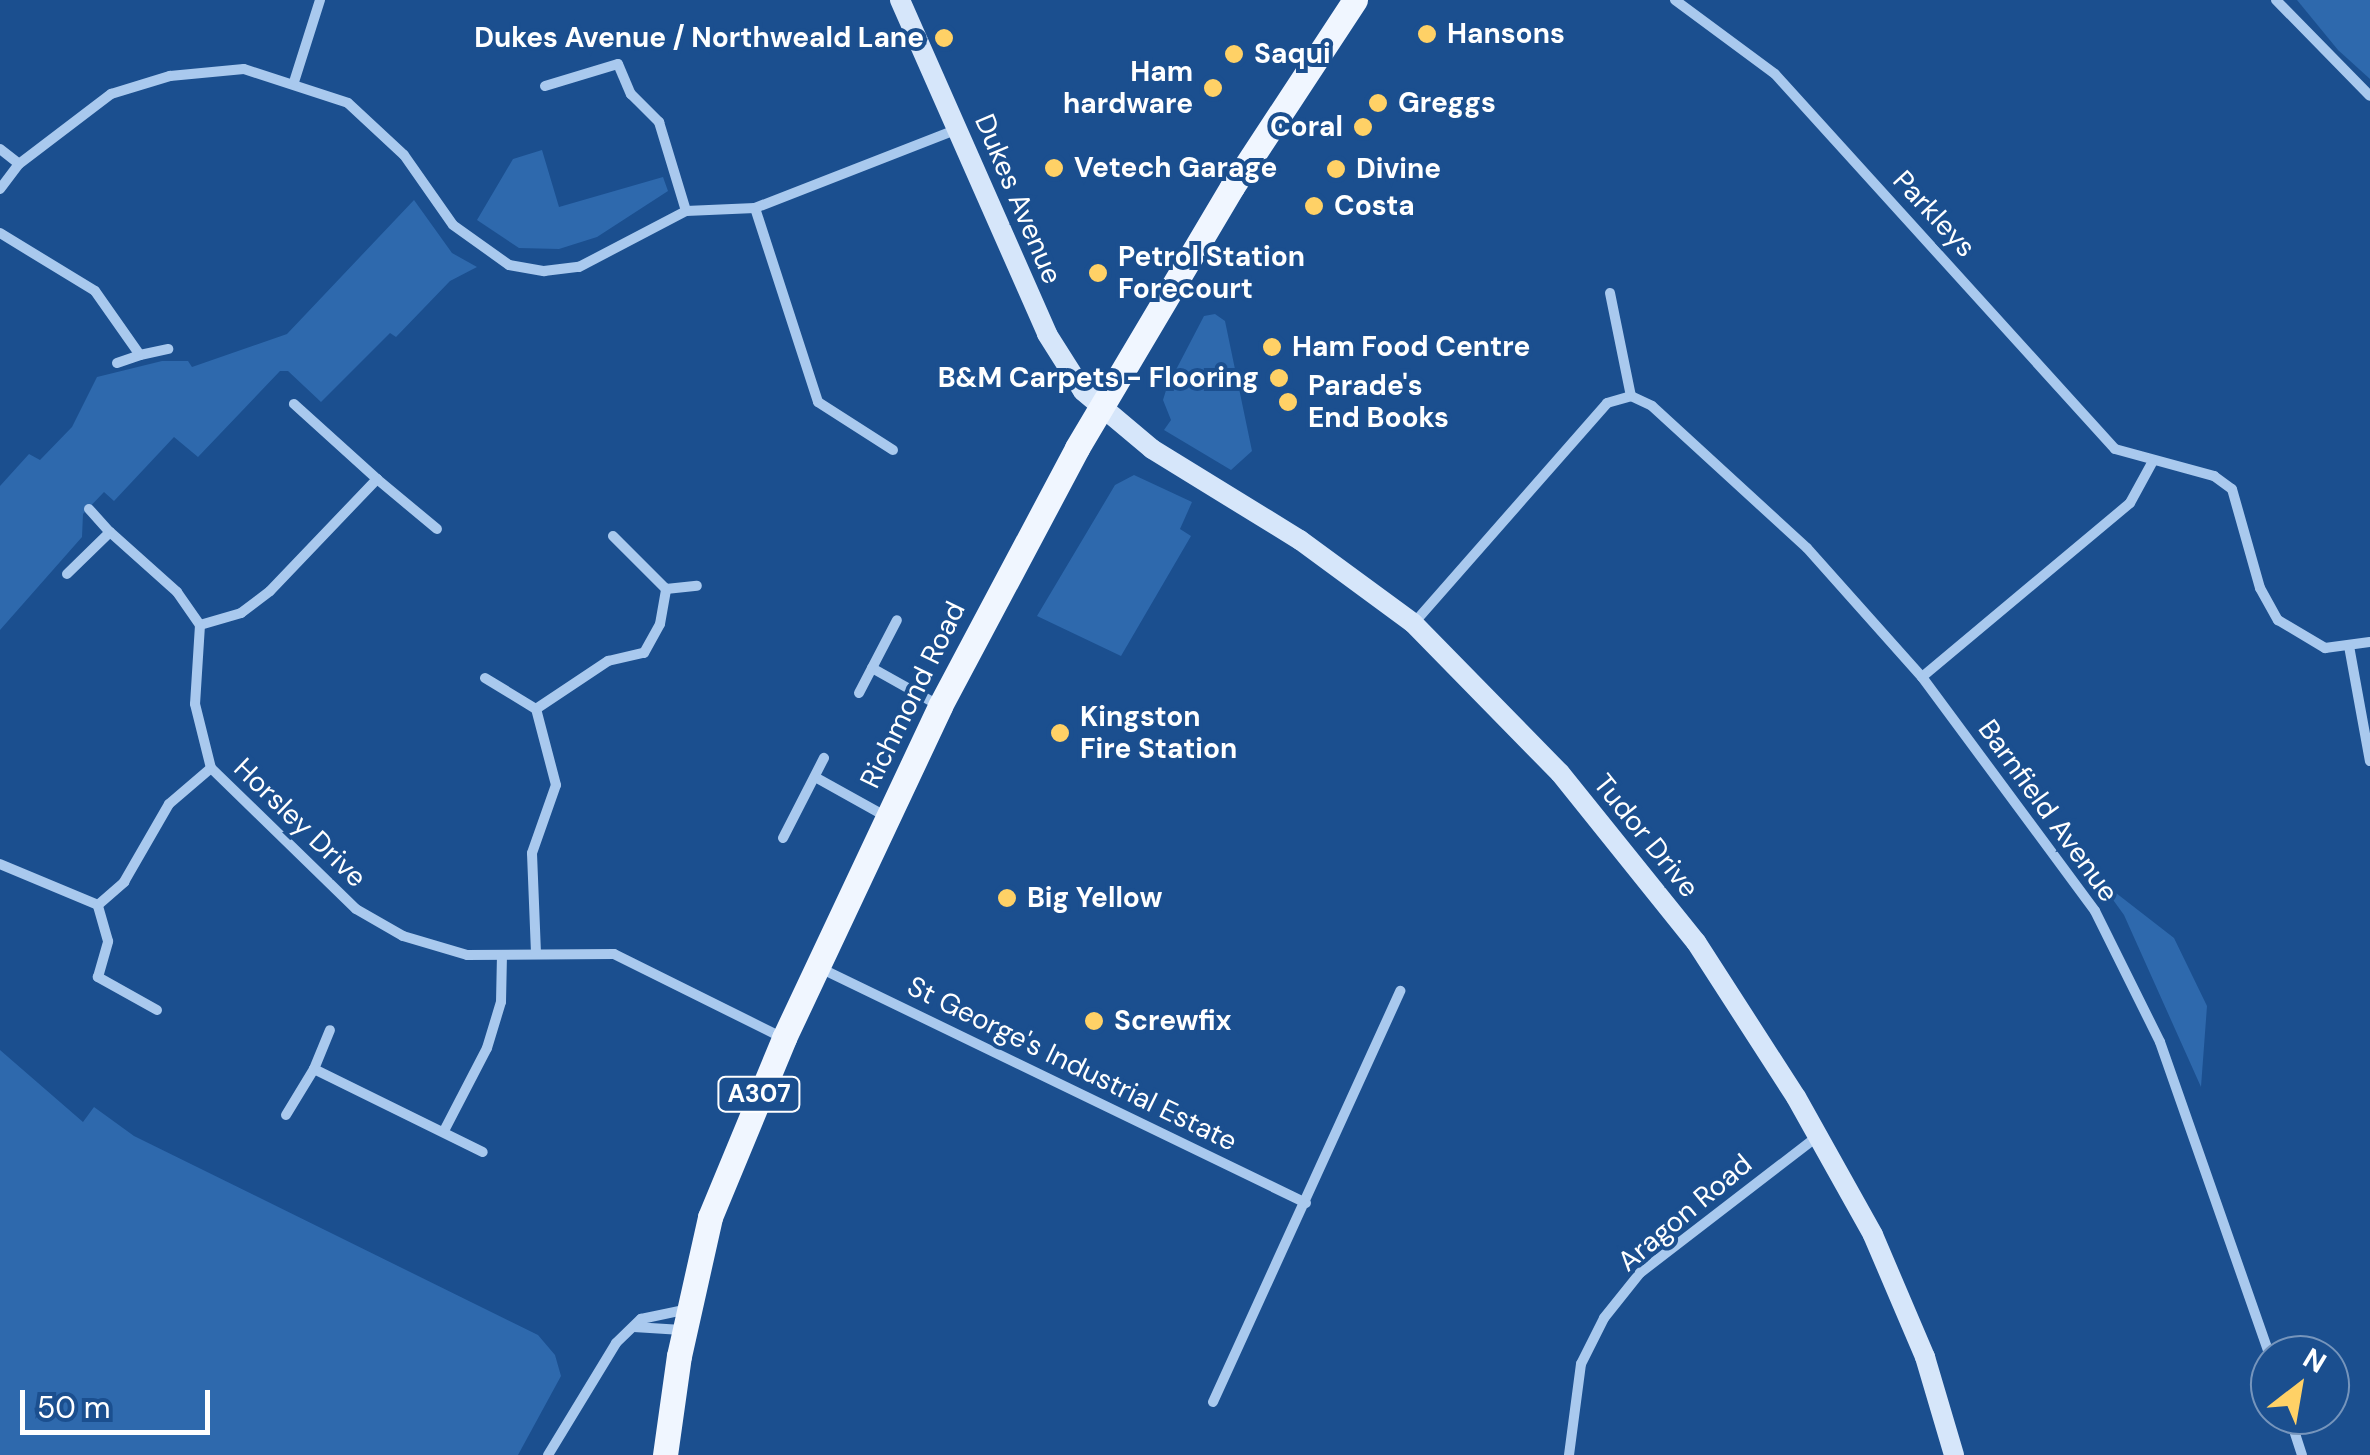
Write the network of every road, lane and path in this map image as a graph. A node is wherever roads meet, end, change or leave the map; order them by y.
1 (320, 0) edge
2 (900, 0) edge
3 (1675, 0) edge
4 (2276, 0) edge
5 (1350, 8) edge
6 (294, 82) junction
7 (544, 86) dead end
8 (2370, 96) edge
9 (958, 129) junction
10 (0, 149) edge
11 (18, 164) junction
12 (0, 189) edge
13 (755, 208) junction
14 (686, 210) junction
15 (0, 233) edge
16 (1610, 293) dead end
17 (168, 349) dead end
18 (140, 354) junction
19 (116, 363) dead end
20 (1631, 396) junction
21 (294, 404) dead end
22 (1101, 409) junction
23 (894, 450) dead end
24 (2153, 461) junction
25 (376, 478) junction
26 (89, 508) dead end
27 (437, 529) dead end
28 (110, 532) junction
29 (612, 536) dead end
30 (68, 574) dead end
31 (697, 586) dead end
32 (666, 590) junction
33 (897, 620) dead end
34 (1413, 624) junction
35 (200, 625) junction
36 (2370, 642) edge
37 (2349, 646) junction
38 (872, 668) junction
39 (1922, 677) junction
40 (485, 678) dead end
41 (860, 693) dead end
42 (940, 706) junction
43 (536, 710) junction
44 (824, 758) dead end
45 (2370, 761) edge
46 (211, 768) junction
47 (814, 777) junction
48 (888, 817) junction
49 (783, 838) dead end
50 (0, 864) edge
51 (98, 905) junction
52 (536, 953) junction
53 (502, 955) junction
54 (818, 967) junction
55 (1400, 992) dead end
56 (157, 1010) dead end
57 (330, 1030) dead end
58 (784, 1038) junction
59 (314, 1069) junction
60 (286, 1115) dead end
61 (444, 1129) junction
62 (1819, 1135) junction
63 (484, 1152) dead end
64 (1306, 1203) junction
65 (686, 1320) junction
66 (634, 1327) junction
67 (2263, 1335) edge
68 (1213, 1402) dead end
69 (548, 1455) edge
70 (666, 1455) edge
71 (1569, 1455) edge
72 (1954, 1455) edge

1 - 6 street
2 - 9 street, Dukes Avenue
3 - 24 street, Parkleys
4 - 8 street
5 - 22 main road, Richmond Road / A307
6 - 11 street
6 - 14 street
7 - 14 street
9 - 13 street
9 - 22 street, Dukes Avenue
10 - 11 street
11 - 12 street
13 - 14 street
13 - 23 street
15 - 18 street
16 - 20 street
17 - 18 street
18 - 19 street
20 - 34 street
20 - 39 street, Barnfield Avenue
21 - 25 street
22 - 34 street, Tudor Drive
22 - 42 main road, Richmond Road / A307
24 - 37 street, Parkleys
24 - 39 street
25 - 27 street
25 - 35 street
26 - 28 street
28 - 30 street
28 - 35 street
29 - 32 street
31 - 32 street
32 - 43 street
33 - 38 street
34 - 62 street, Tudor Drive
35 - 46 street, Horsley Drive
36 - 37 street
37 - 45 street
38 - 41 street
38 - 42 street
39 - 67 street, Barnfield Avenue
40 - 43 street
42 - 48 main road, Richmond Road / A307
43 - 52 street
44 - 47 street
46 - 51 street
46 - 53 street, Horsley Drive
47 - 48 street
47 - 49 street
48 - 54 main road, Richmond Road / A307
50 - 51 street
51 - 56 street
52 - 53 street, Horsley Drive
52 - 58 street, Horsley Drive
53 - 61 street
54 - 58 main road, Richmond Road / A307
54 - 64 street, St George's Industrial Estate
55 - 64 street
57 - 59 street
58 - 65 main road, Richmond Road / A307
59 - 60 street
59 - 61 street
61 - 63 street
62 - 71 street, Aragon Road
62 - 72 street, Tudor Drive
64 - 68 street
65 - 66 street
65 - 66 street
65 - 70 main road, Richmond Road / A307
66 - 69 street

